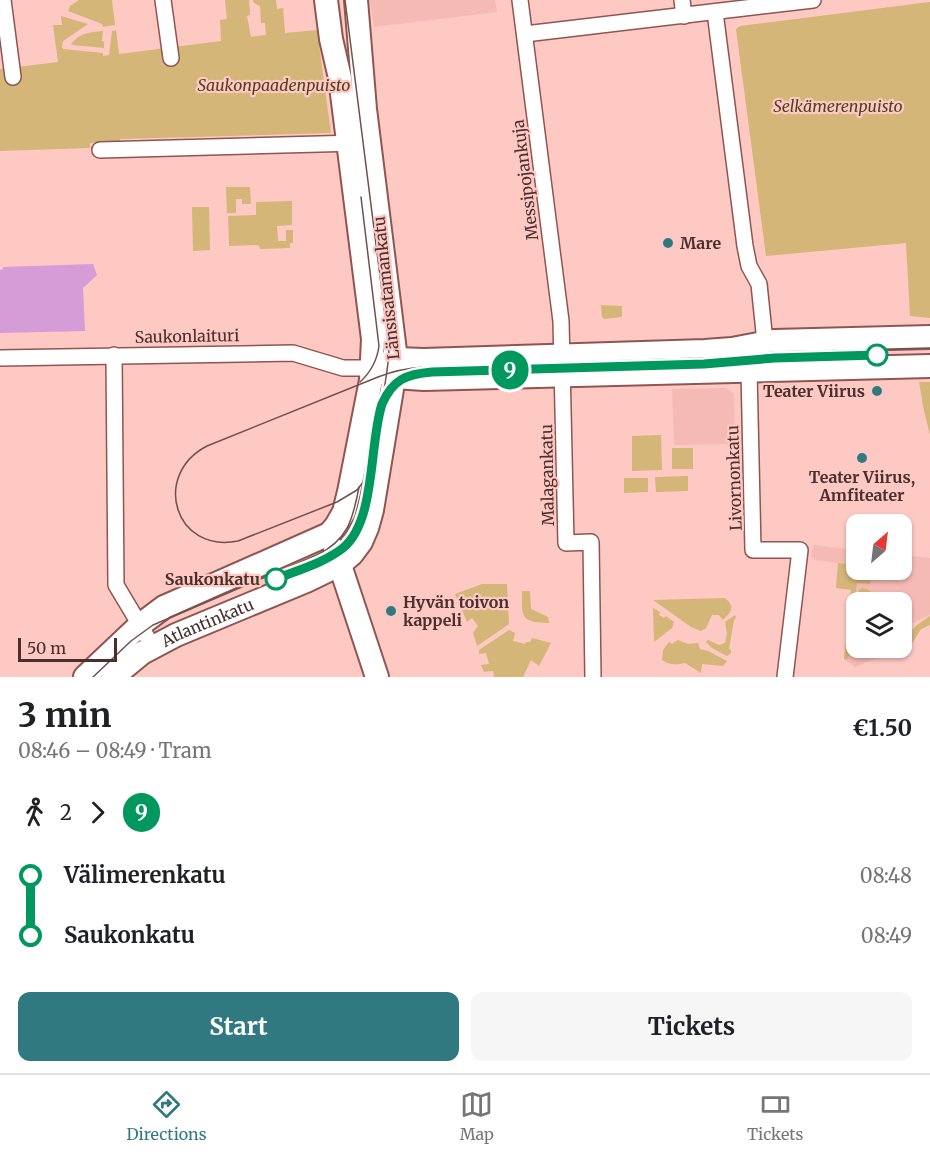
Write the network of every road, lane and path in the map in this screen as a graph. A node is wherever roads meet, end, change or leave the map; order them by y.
1 (3, 0) edge
2 (163, 0) edge
3 (326, 0) edge
4 (356, 0) edge
5 (520, 0) edge
6 (813, 0) edge
7 (683, 8) edge
8 (715, 12) junction
9 (525, 34) junction
10 (171, 58) dead end
11 (14, 77) dead end
12 (359, 143) junction
13 (100, 150) dead end
14 (930, 338) edge
15 (765, 342) junction
16 (114, 355) junction
17 (0, 358) edge
18 (563, 365) junction
19 (930, 366) edge
20 (372, 368) junction
21 (395, 368) junction
22 (748, 371) junction
23 (329, 534) junction
24 (339, 565) junction
25 (140, 625) junction
26 (153, 647) junction
27 (85, 677) edge
28 (113, 677) edge
29 (377, 677) edge
30 (593, 677) edge
31 (785, 677) edge

1 - 11 street
2 - 10 street
3 - 12 street, Länsisatamankatu
4 - 12 street, Länsisatamankatu
5 - 9 street, Messipojankuja
6 - 8 street
7 - 8 street
7 - 9 street
8 - 15 street
9 - 18 street, Messipojankuja
12 - 13 street
12 - 20 street, Länsisatamankatu
12 - 21 street, Länsisatamankatu
14 - 15 street
15 - 18 street
15 - 22 street
16 - 17 street, Saukonlaituri
16 - 20 street, Saukonlaituri
16 - 25 street
18 - 21 street
18 - 22 street
18 - 30 street, Malagankatu
19 - 22 street
20 - 21 street
20 - 23 street, Länsisatamankatu
21 - 24 street, Länsisatamankatu
22 - 31 street, Livornonkatu
23 - 24 street
23 - 25 street, Atlantinkatu
24 - 26 street, Atlantinkatu
24 - 29 street
25 - 26 street
25 - 27 street, Atlantinkatu
26 - 28 street, Atlantinkatu

